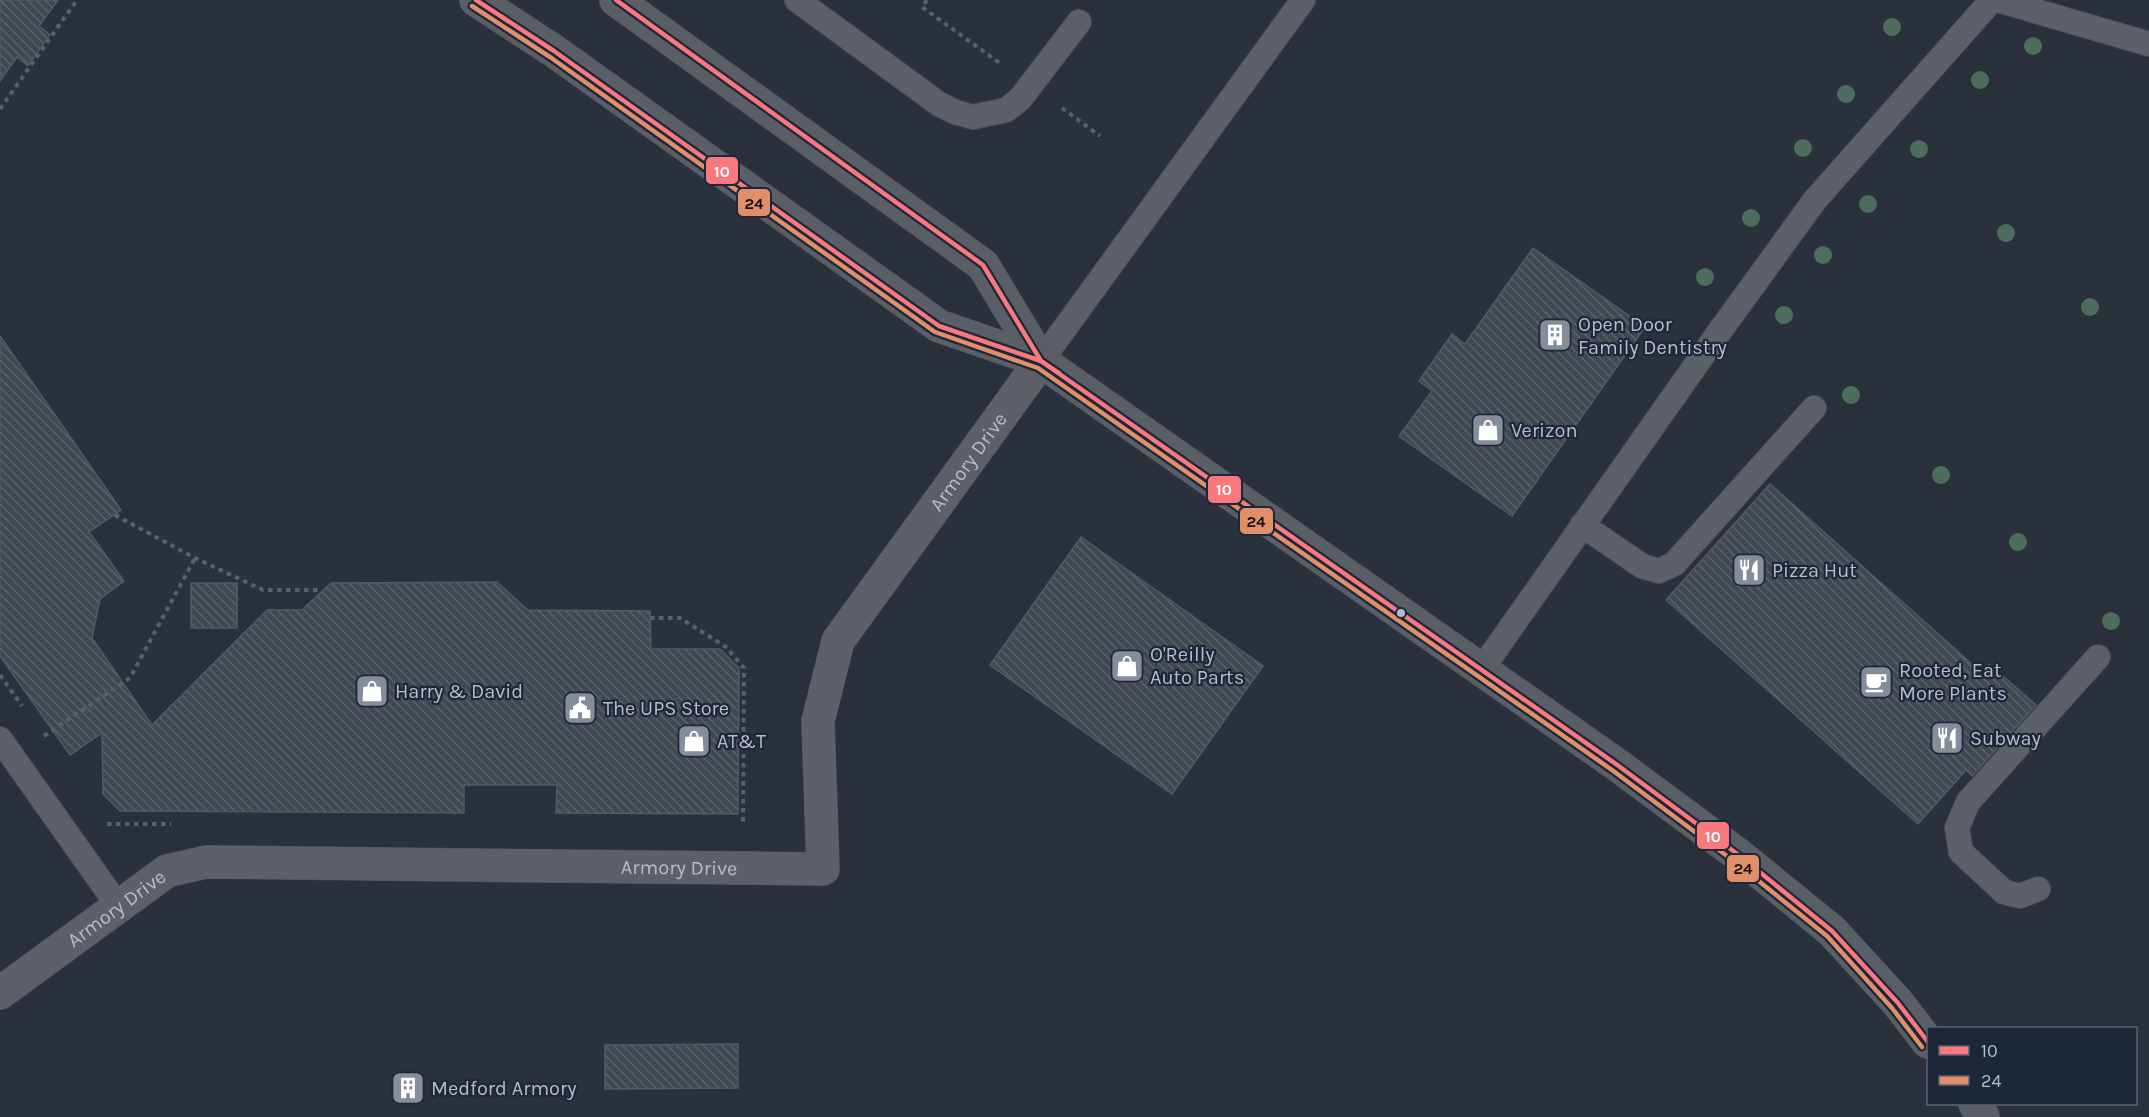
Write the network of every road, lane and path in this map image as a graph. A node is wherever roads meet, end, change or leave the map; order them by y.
1 (77, 0) edge
2 (476, 0) edge
3 (616, 0) edge
4 (797, 0) edge
5 (927, 0) edge
6 (1303, 0) edge
7 (1992, 0) edge
8 (1998, 0) edge
9 (1079, 22) dead end
10 (2149, 44) edge
11 (1009, 70) dead end
12 (1053, 102) dead end
13 (0, 109) edge
14 (1100, 136) dead end
15 (1041, 361) junction
16 (1814, 408) dead end
17 (115, 515) dead end
18 (1582, 525) junction
19 (195, 558) junction
20 (322, 590) dead end
21 (650, 618) dead end
22 (2098, 657) dead end
23 (1480, 669) junction
24 (44, 737) dead end
25 (0, 739) edge
26 (106, 824) dead end
27 (177, 824) dead end
28 (732, 824) dead end
29 (2038, 889) dead end
30 (119, 907) junction
31 (0, 993) edge
32 (1927, 1039) edge

1 - 13 path
2 - 15 main road
3 - 15 main road
4 - 9 lane
5 - 11 path
6 - 15 lane
7 - 18 lane
8 - 10 lane
12 - 14 path
15 - 23 main road
15 - 30 street, Armory Drive
16 - 18 lane
17 - 19 path
18 - 23 lane
19 - 20 path
19 - 24 path
21 - 28 path
22 - 29 lane
23 - 32 main road
25 - 30 lane
26 - 27 path
30 - 31 street, Armory Drive

